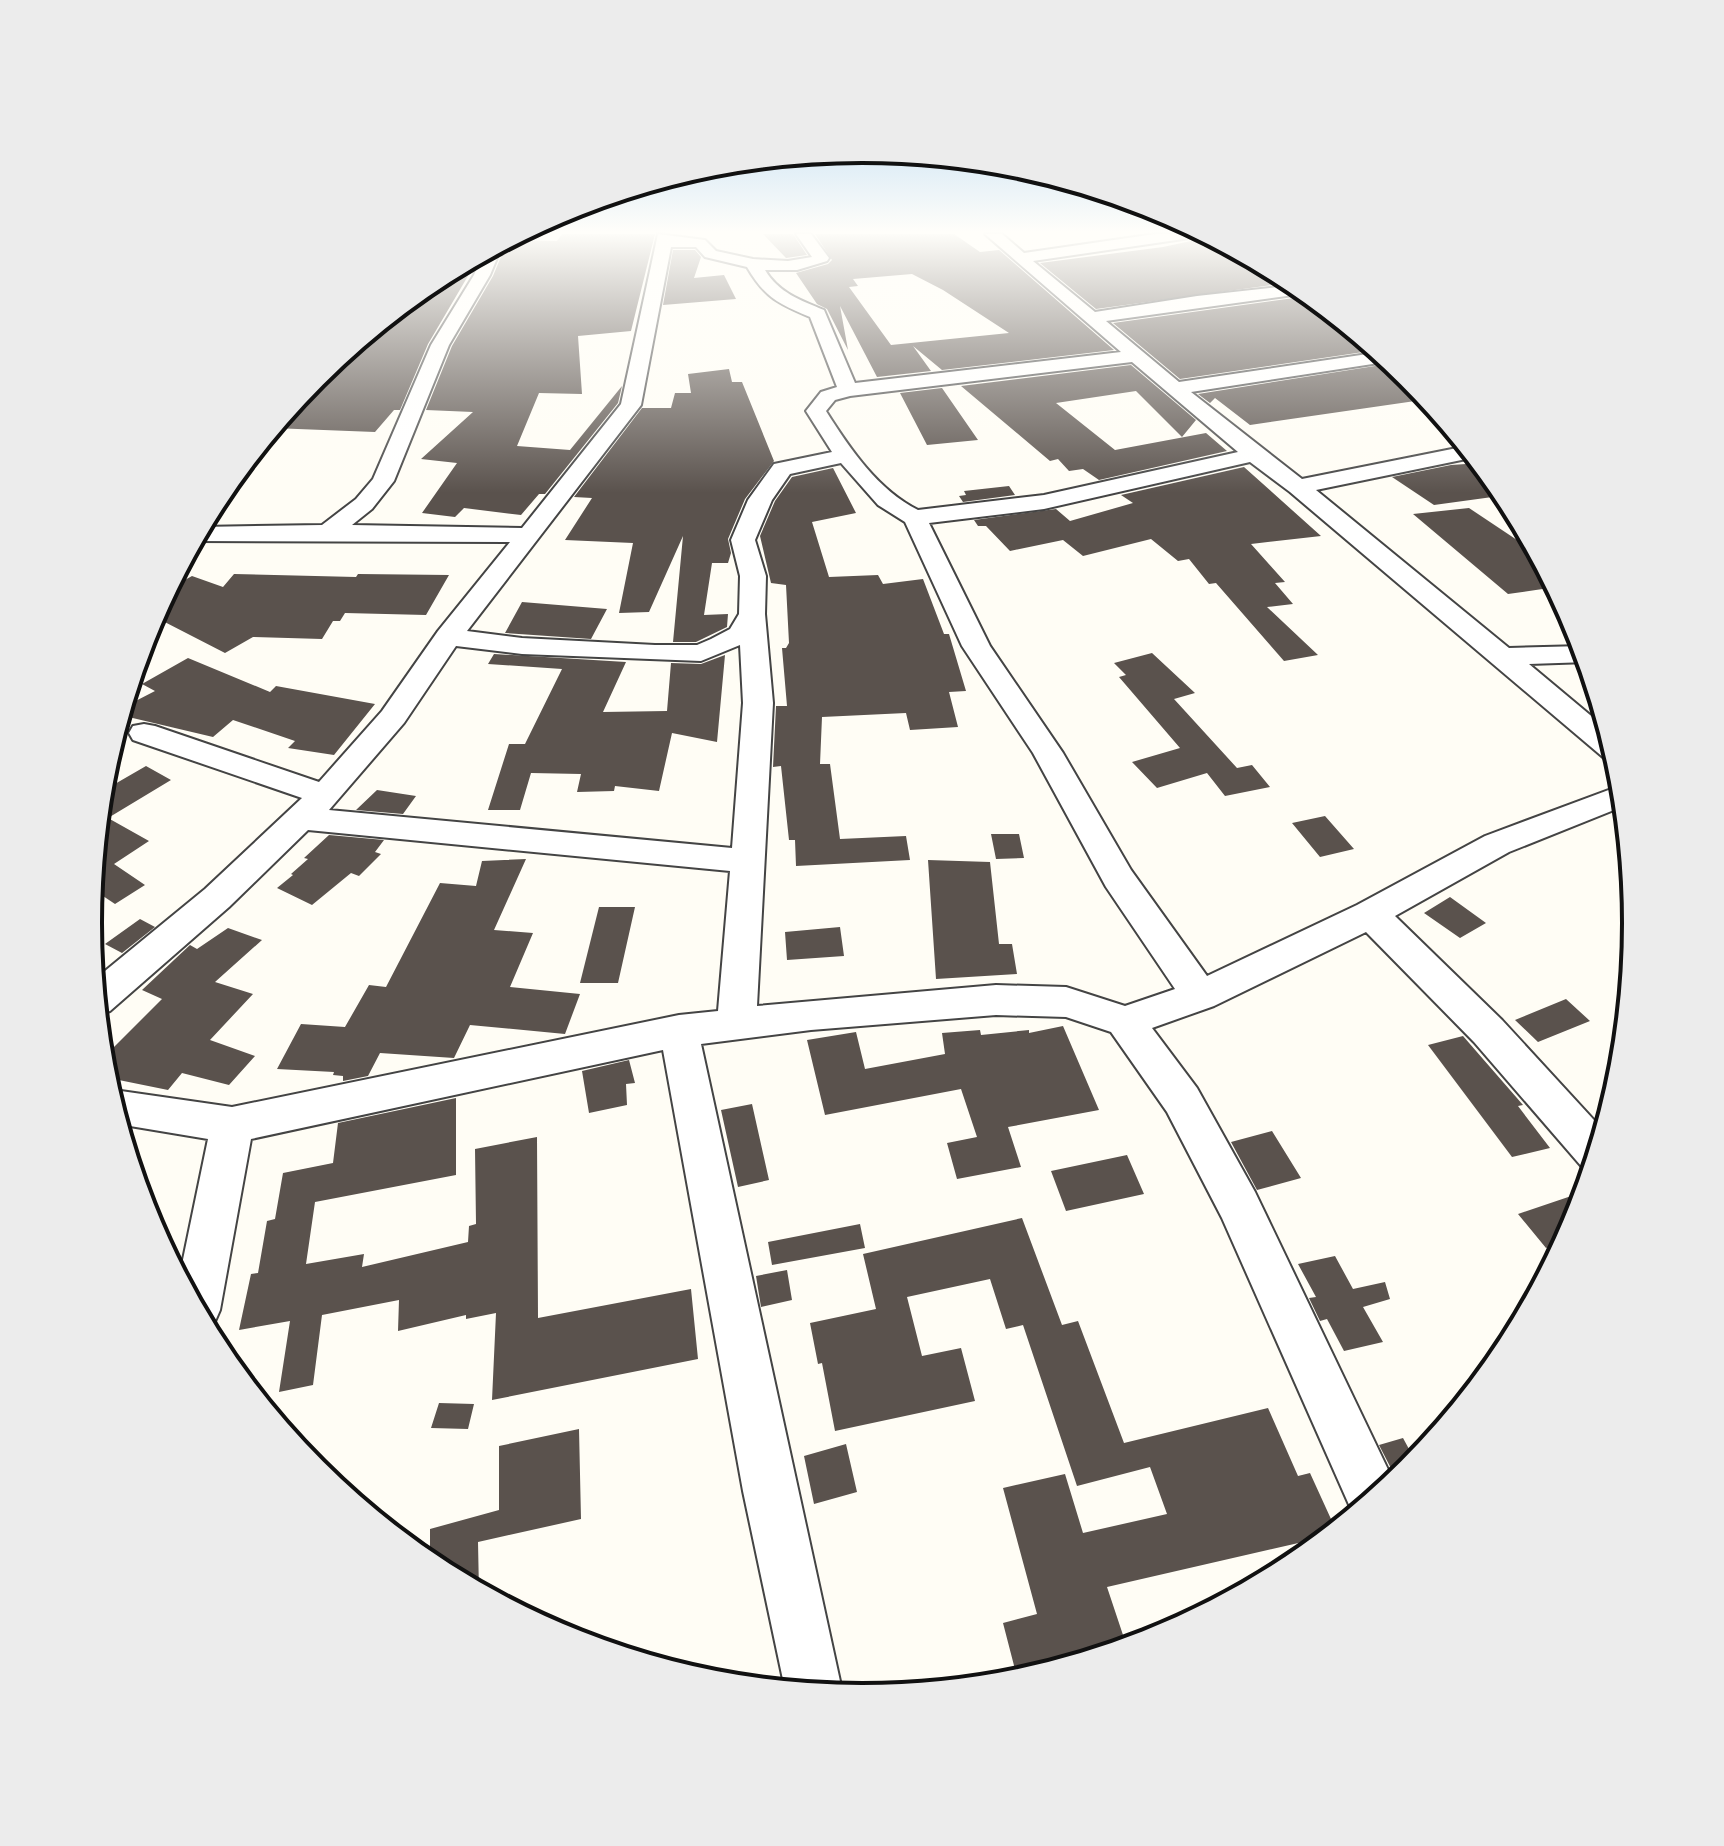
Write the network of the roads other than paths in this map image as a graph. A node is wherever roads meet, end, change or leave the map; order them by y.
1 (455, 320) edge
2 (648, 320) edge
3 (820, 320) edge
4 (1094, 320) edge
5 (1134, 356) junction
6 (1371, 359) edge
7 (1177, 388) junction
8 (848, 390) junction
9 (1460, 454) edge
10 (1254, 455) junction
11 (843, 456) junction
12 (1298, 487) junction
13 (915, 518) junction
14 (328, 532) junction
15 (210, 534) edge
16 (527, 535) junction
17 (752, 614) junction
18 (448, 637) junction
19 (701, 653) junction
20 (1573, 654) edge
21 (1504, 657) junction
22 (755, 678) junction
23 (144, 733) dead end
24 (1598, 737) edge
25 (325, 795) junction
26 (1611, 799) edge
27 (300, 818) junction
28 (749, 861) junction
29 (1370, 914) junction
30 (106, 992) edge
31 (1200, 996) junction
32 (1125, 1021) junction
33 (737, 1023) junction
34 (679, 1031) junction
35 (125, 1107) edge
36 (232, 1125) junction
37 (1589, 1145) edge
38 (199, 1294) edge
39 (1369, 1488) edge
40 (813, 1681) edge

1 - 14 street
2 - 16 street
3 - 8 street
4 - 5 street
5 - 7 street
5 - 8 street
6 - 7 street
7 - 10 street
8 - 11 street
9 - 12 street
10 - 12 street
10 - 13 street
11 - 13 street
11 - 17 street
12 - 21 street
13 - 31 street
14 - 15 street
14 - 16 street
16 - 18 street
17 - 19 street
17 - 22 street
18 - 19 street
18 - 25 street
19 - 22 street
20 - 21 street
21 - 24 street
22 - 28 street
23 - 25 street
25 - 27 street
26 - 29 street
27 - 28 street
27 - 30 street
28 - 33 street
29 - 31 street
29 - 37 street
31 - 32 street
32 - 33 street
32 - 39 street
33 - 34 street
34 - 36 street
34 - 40 street
35 - 36 street
36 - 38 street

